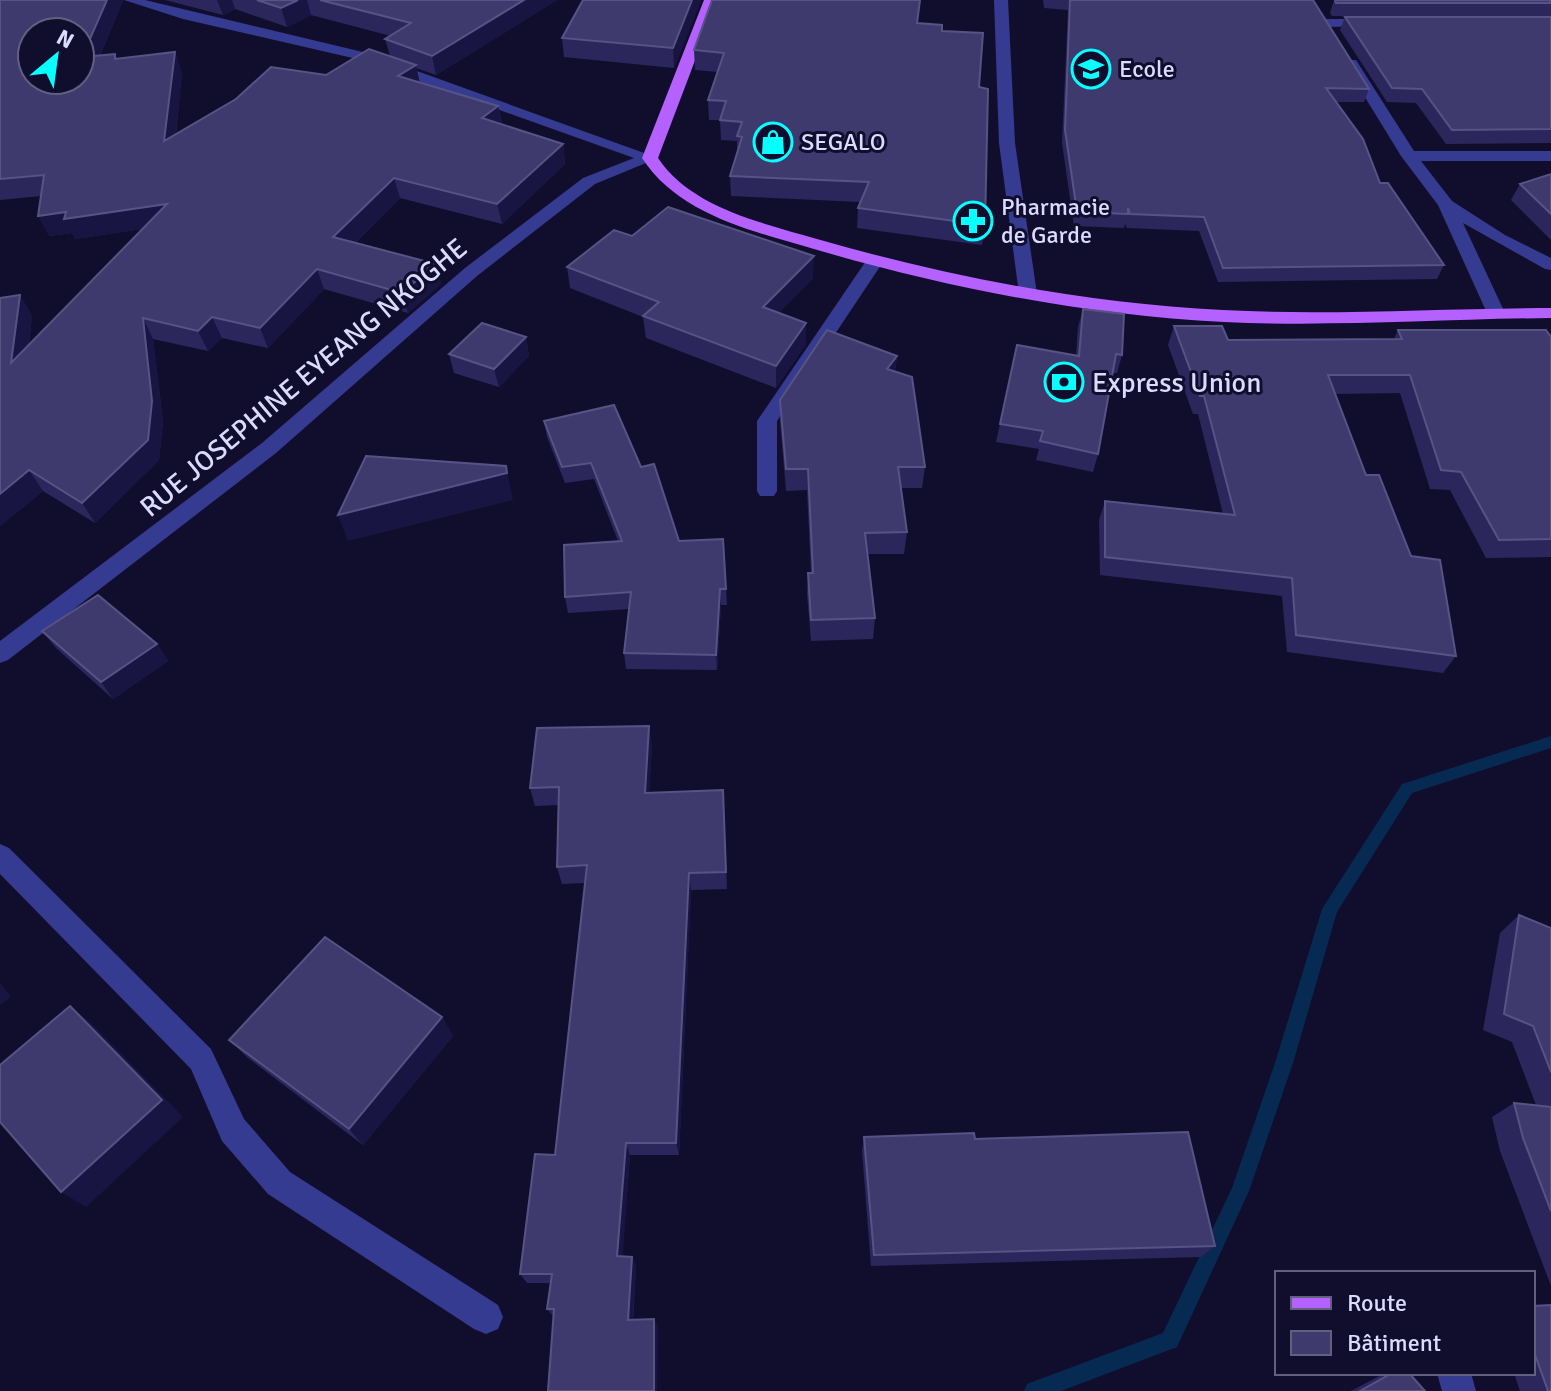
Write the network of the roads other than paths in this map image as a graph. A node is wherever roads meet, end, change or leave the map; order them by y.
1 (131, 0) edge
2 (711, 0) edge
3 (1001, 0) edge
4 (1386, 23) edge
5 (1409, 156) junction
6 (1551, 156) edge
7 (650, 158) junction
8 (1446, 204) junction
9 (874, 262) junction
10 (1551, 265) edge
11 (1028, 294) junction
12 (1496, 313) junction
13 (1551, 313) edge
14 (767, 491) dead end
15 (0, 654) edge
16 (0, 856) edge
17 (486, 1317) dead end

1 - 7 street
2 - 7 main road
3 - 11 street
4 - 5 street
5 - 6 street
5 - 8 street
7 - 9 main road
7 - 15 street, RUE JOSEPHINE EYEANG NKOGHE
8 - 10 street
8 - 12 street
9 - 11 main road
9 - 14 street
11 - 12 main road
12 - 13 main road
16 - 17 street

